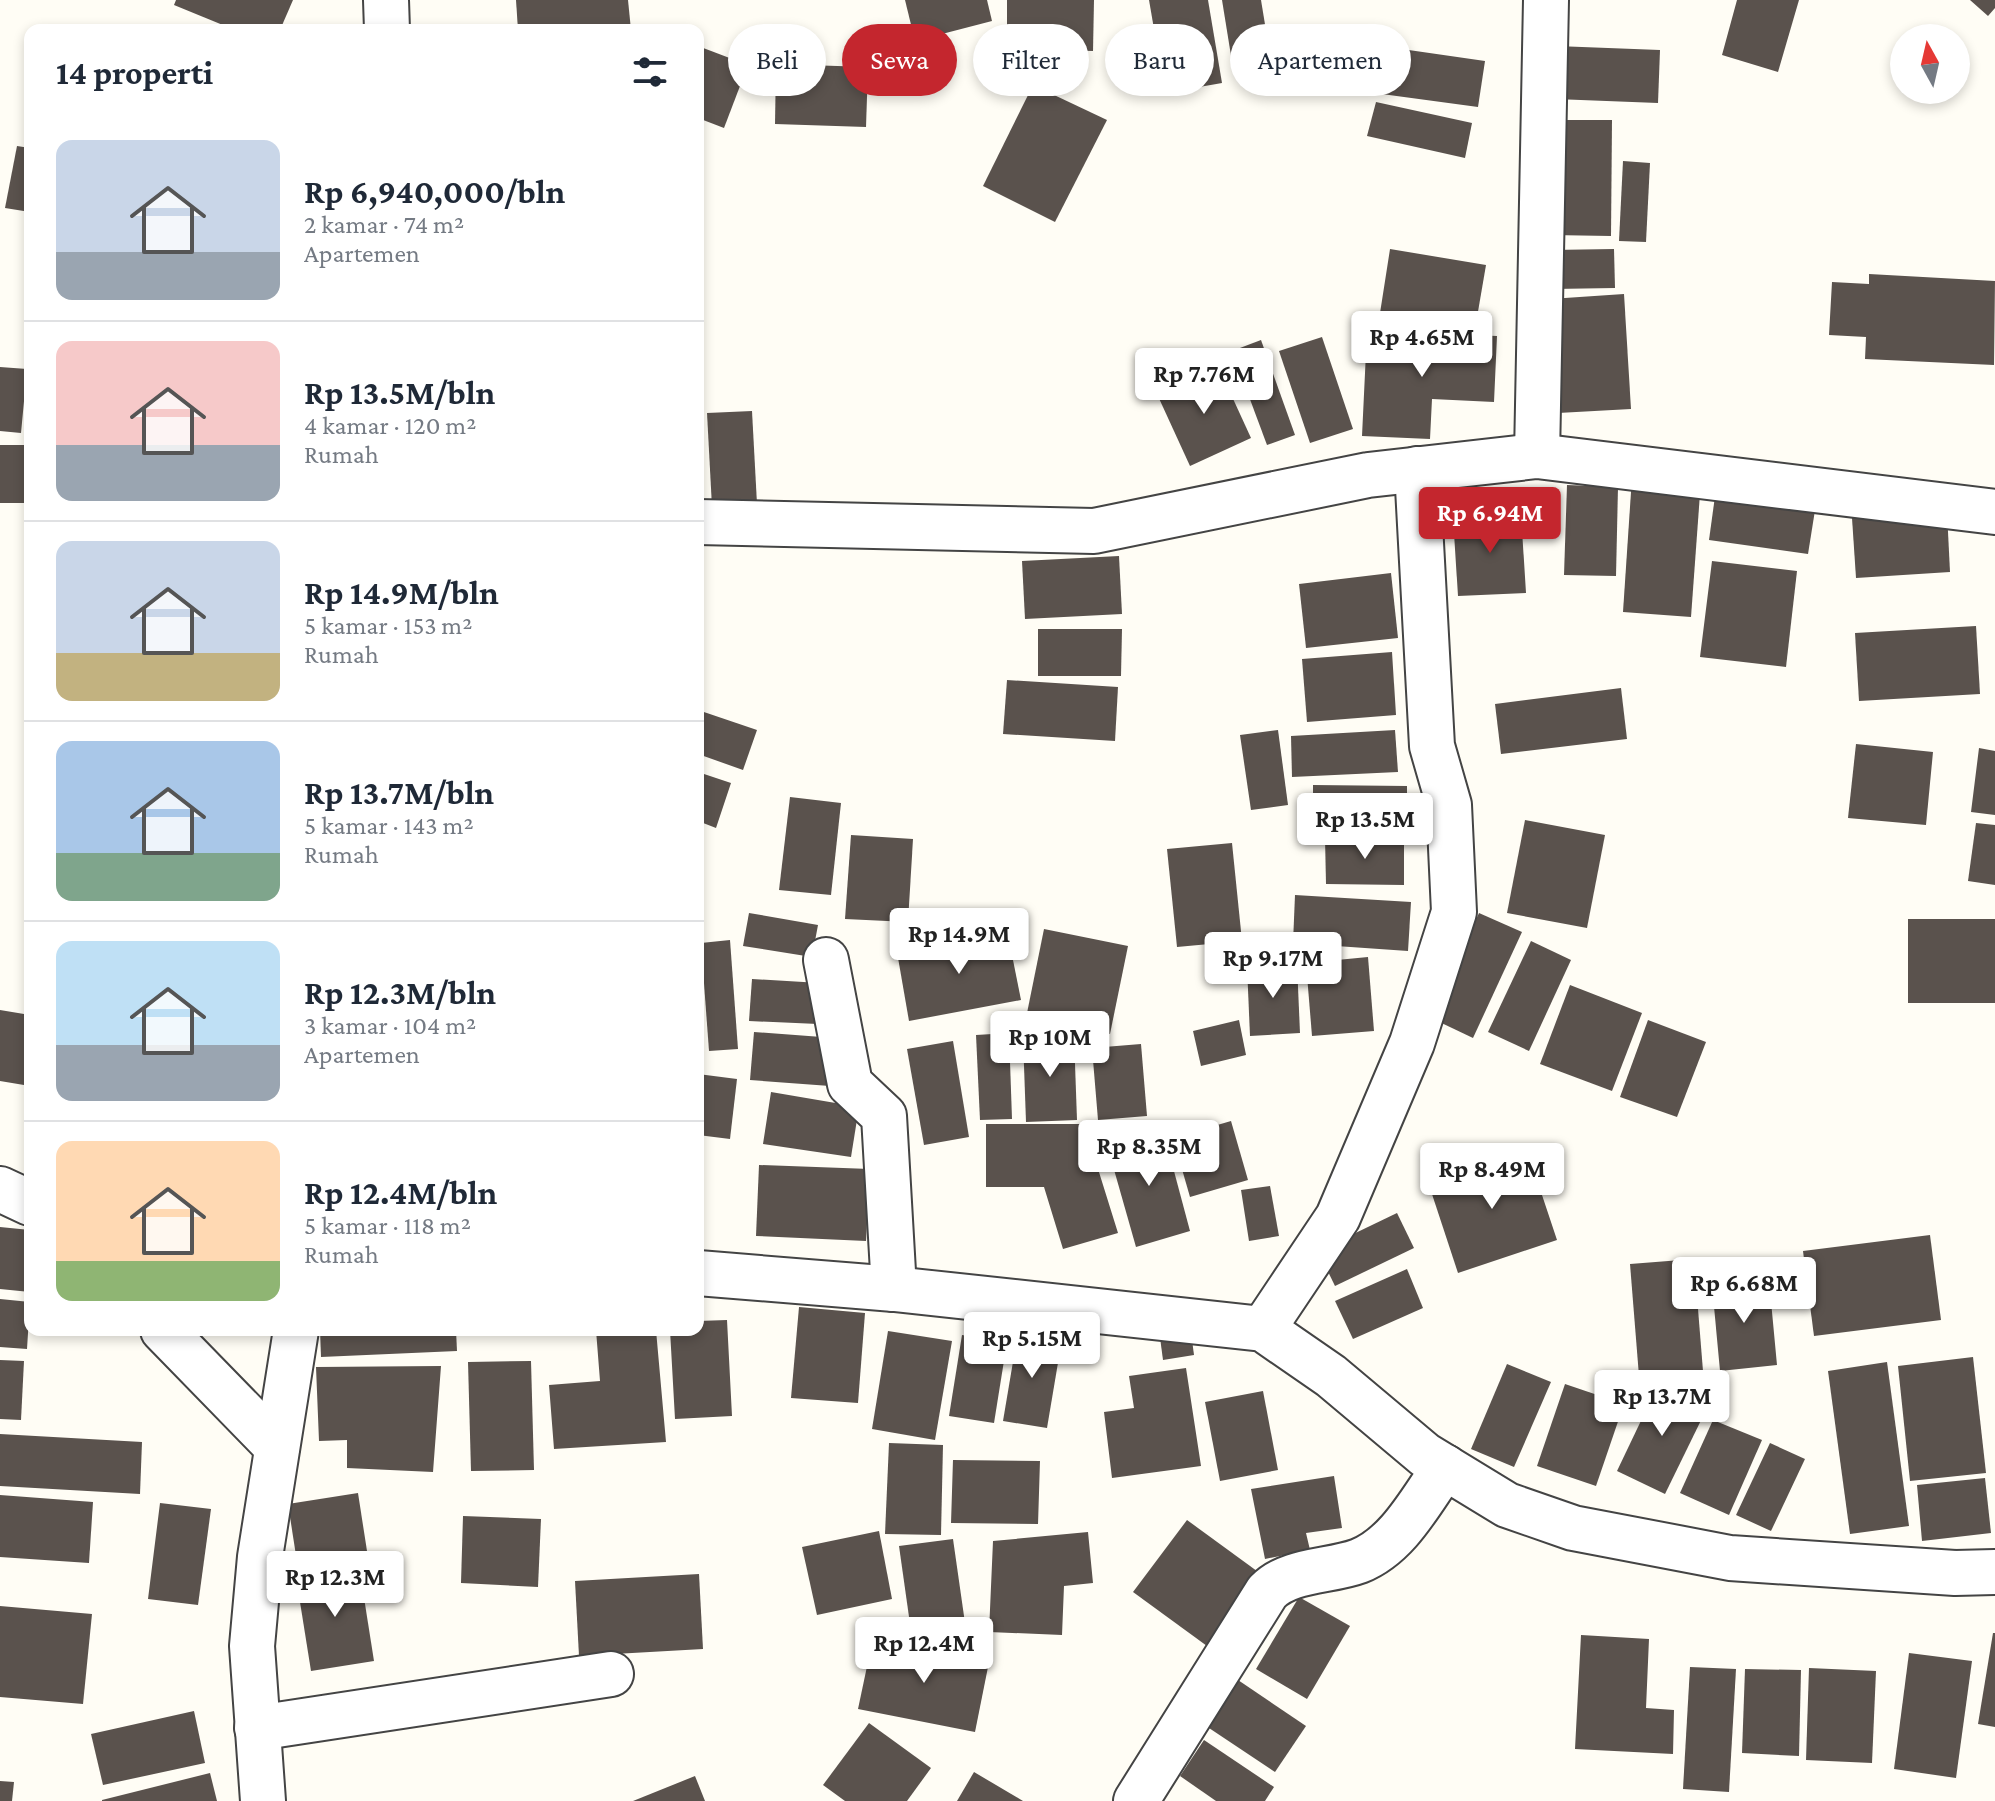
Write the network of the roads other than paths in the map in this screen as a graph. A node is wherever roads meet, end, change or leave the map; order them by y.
1 (386, 0) edge
2 (1546, 0) edge
3 (387, 24) edge
4 (1537, 456) junction
5 (1417, 469) junction
6 (1995, 512) edge
7 (704, 522) edge
8 (826, 960) dead end
9 (0, 1189) edge
10 (24, 1200) edge
11 (704, 1273) edge
12 (894, 1289) junction
13 (1263, 1329) junction
14 (169, 1336) edge
15 (295, 1336) edge
16 (277, 1447) junction
17 (1445, 1467) junction
18 (1995, 1572) edge
19 (611, 1674) dead end
20 (257, 1728) junction
21 (263, 1801) edge
22 (1136, 1801) edge

1 - 3 street
2 - 4 street
4 - 5 street
4 - 6 street
5 - 7 street
5 - 13 street
8 - 12 street
9 - 10 street
11 - 12 street
12 - 13 street
13 - 17 street
14 - 16 street
15 - 16 street
16 - 20 street
17 - 18 street
17 - 22 street
19 - 20 street
20 - 21 street

